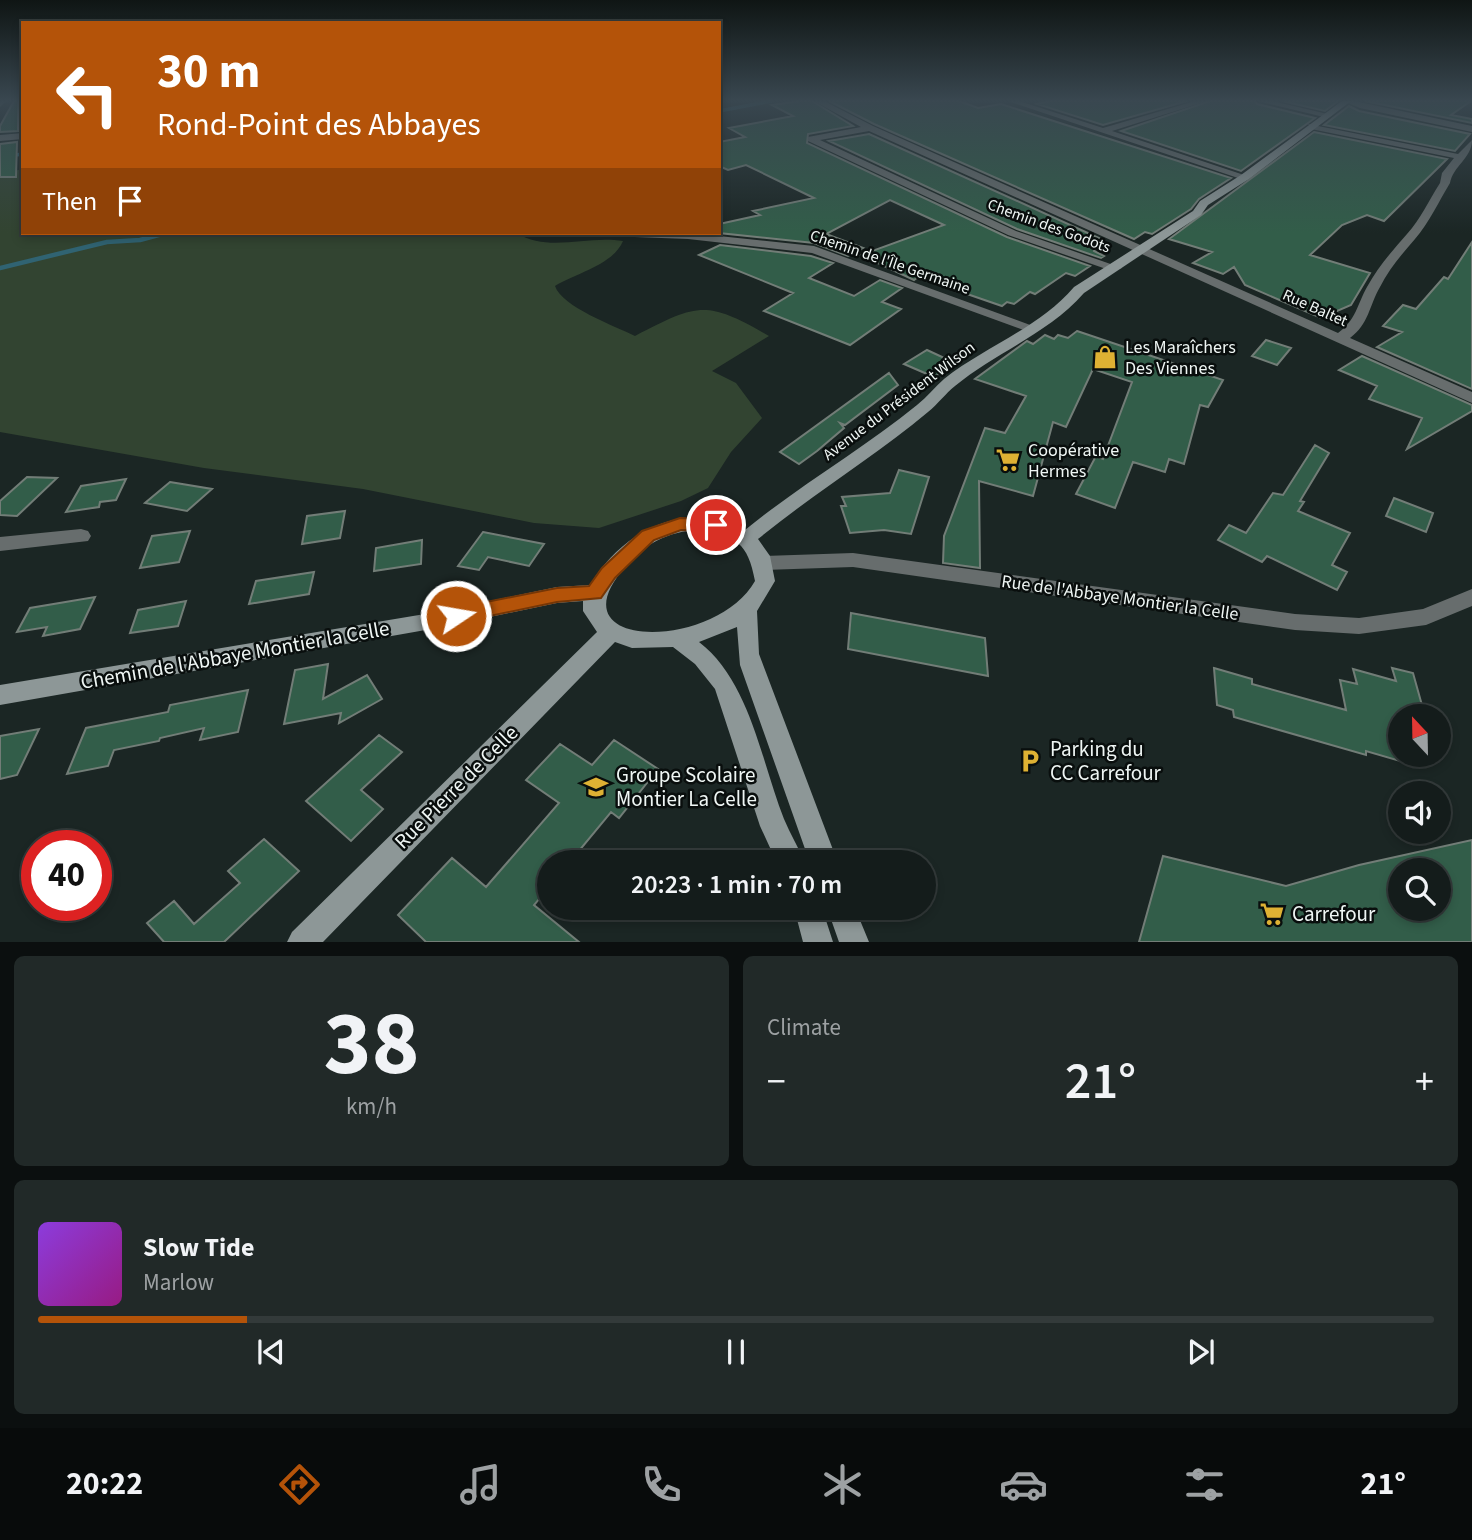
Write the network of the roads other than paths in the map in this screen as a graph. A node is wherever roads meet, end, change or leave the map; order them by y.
1 (824, 145) edge
2 (908, 145) edge
3 (1145, 145) edge
4 (1286, 145) edge
5 (1403, 145) edge
6 (1470, 145) edge
7 (1461, 157) junction
8 (1245, 177) junction
9 (655, 235) edge
10 (1143, 250) junction
11 (1116, 268) junction
12 (1034, 329) junction
13 (1340, 338) junction
14 (1472, 398) edge
15 (81, 536) dead end
16 (746, 539) junction
17 (0, 544) edge
18 (764, 563) junction
19 (594, 593) junction
20 (1472, 597) edge
21 (747, 612) junction
22 (610, 633) junction
23 (677, 638) junction
24 (0, 695) edge
25 (785, 850) edge
26 (819, 850) edge
27 (812, 920) edge
28 (846, 920) edge
29 (302, 942) edge
30 (818, 942) edge
31 (854, 942) edge

1 - 11 street, Chemin des Godots
2 - 10 street, Rue Baltet
3 - 8 street
4 - 8 street, Avenue du Président Wilson
5 - 7 street
6 - 7 street
7 - 13 street
8 - 10 street, Avenue du Président Wilson
9 - 12 street, Chemin de l'Île Germaine
10 - 11 street, Avenue du Président Wilson
10 - 13 street, Rue Baltet
11 - 12 street, Avenue du Président Wilson
12 - 16 street, Avenue du Président Wilson
13 - 14 street, Rue Baltet
15 - 17 street
16 - 18 street
16 - 19 street
18 - 20 street, Rue de l'Abbaye Montier la Celle
18 - 21 street
19 - 22 street
19 - 24 street, Chemin de l'Abbaye Montier la Celle
21 - 23 street
21 - 26 street
22 - 23 street
22 - 29 street, Rue Pierre de Celle
23 - 25 street
27 - 30 street
28 - 31 street

